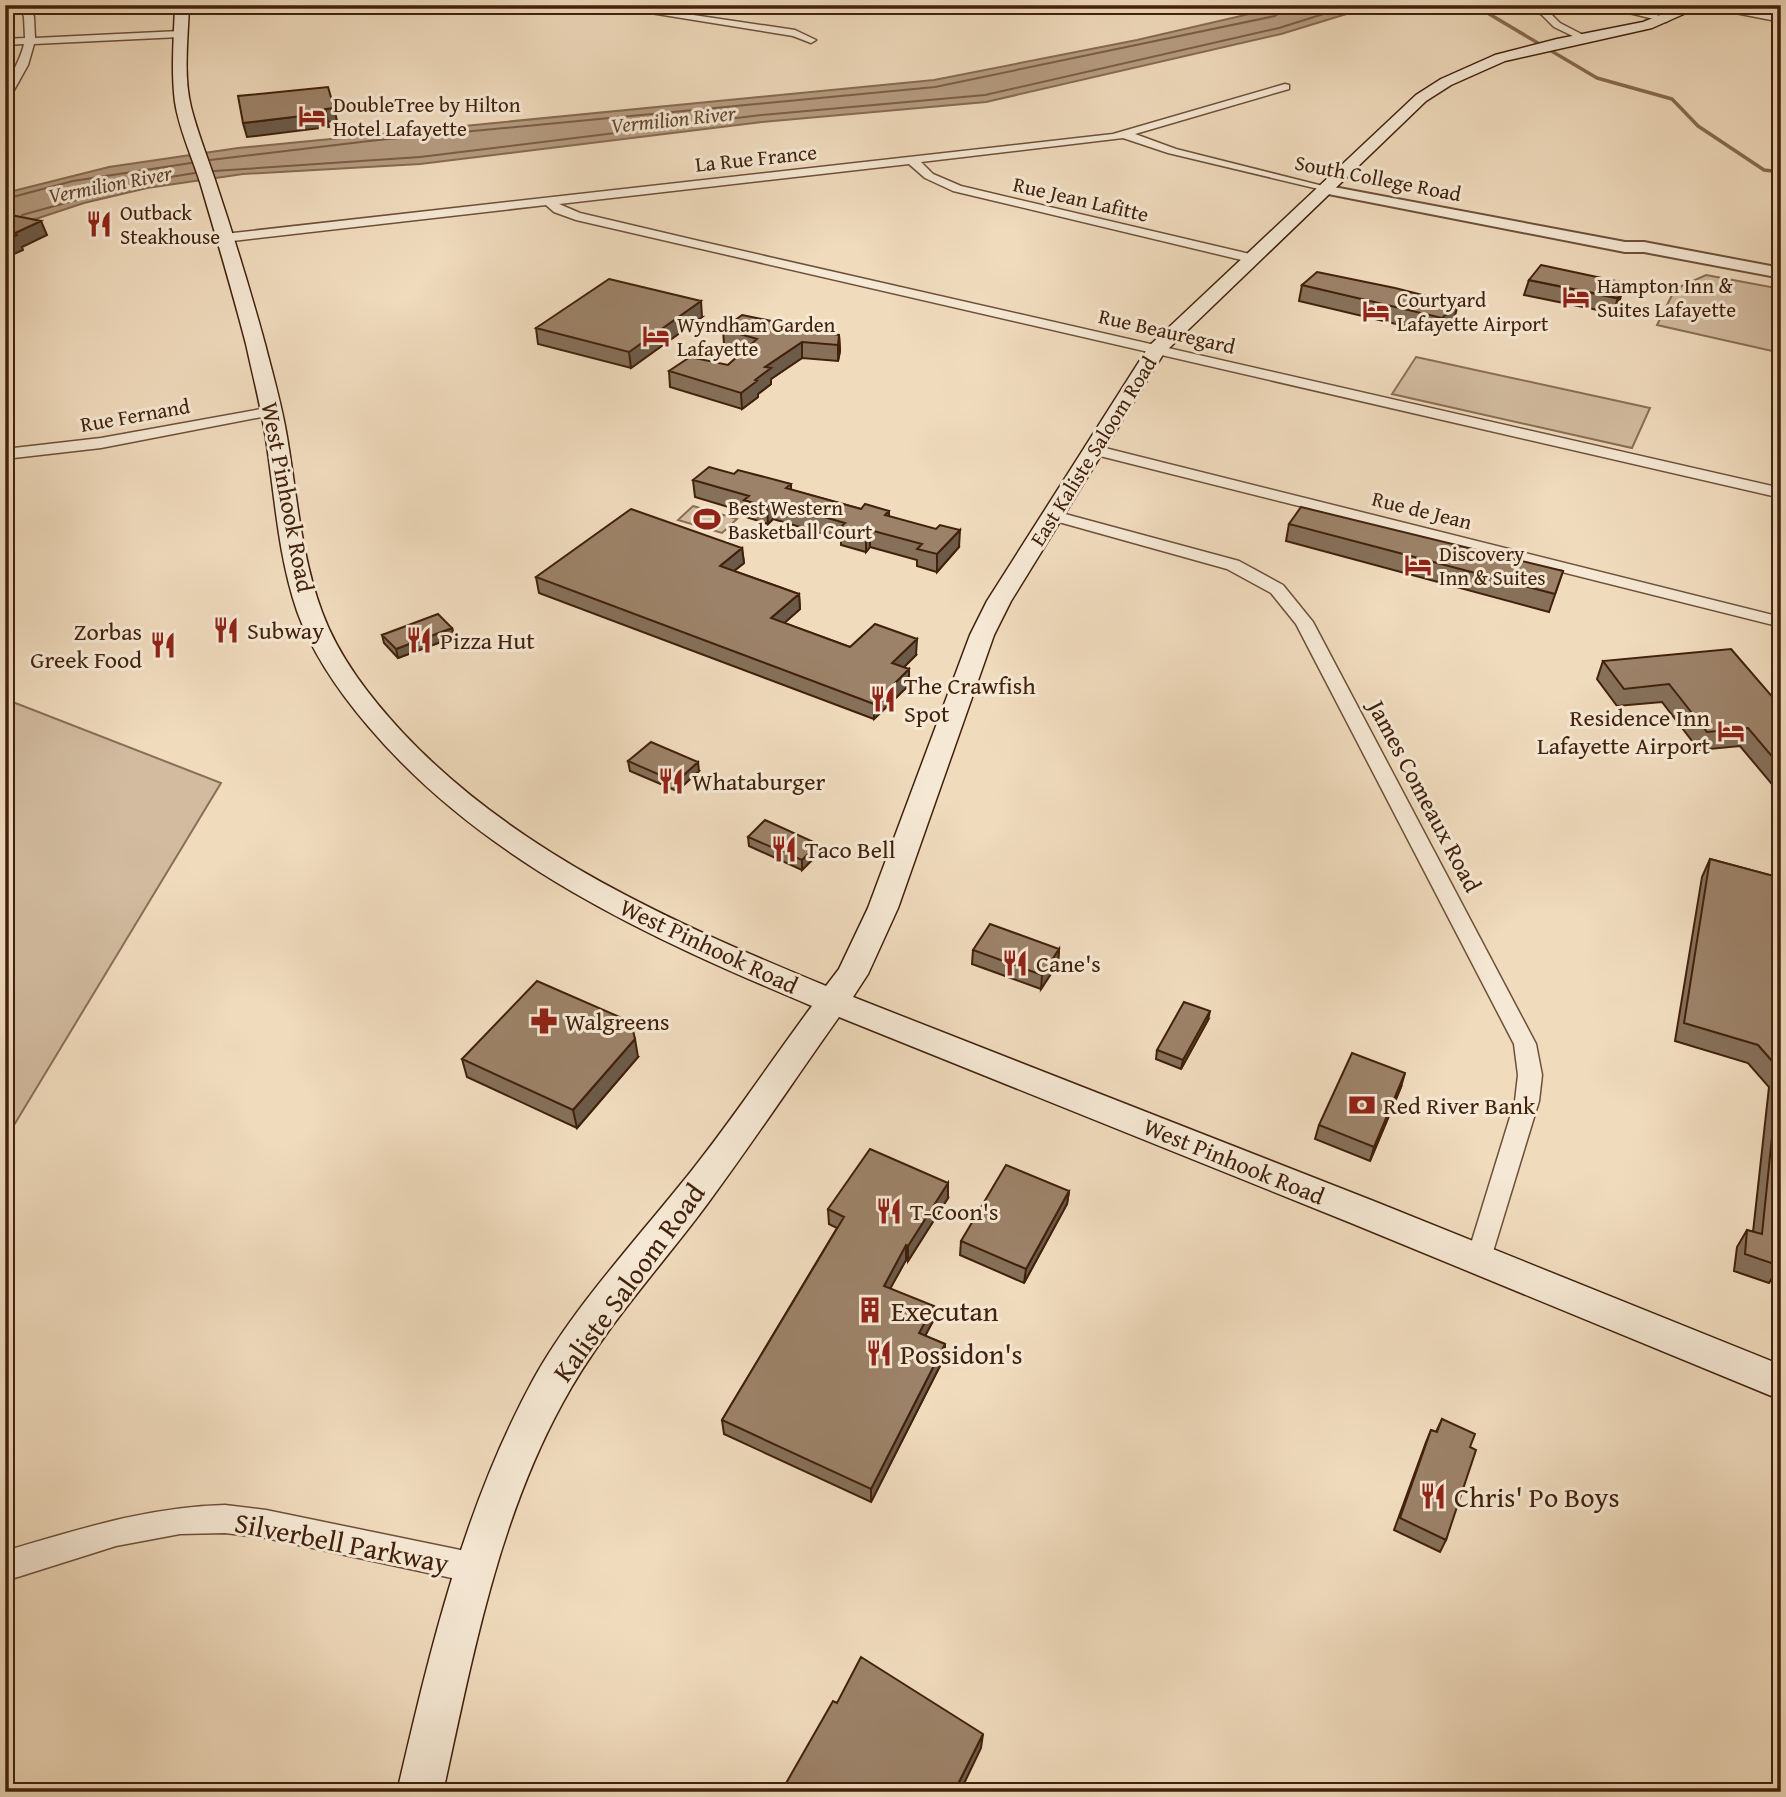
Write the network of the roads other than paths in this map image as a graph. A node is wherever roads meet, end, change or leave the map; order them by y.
1 (25, 5) edge
2 (182, 5) edge
3 (604, 5) edge
4 (1503, 5) edge
5 (1578, 5) edge
6 (1698, 5) edge
7 (1666, 19) junction
8 (1781, 19) edge
9 (180, 34) junction
10 (1584, 38) junction
11 (811, 40) dead end
12 (31, 41) junction
13 (5, 42) edge
14 (1285, 87) dead end
15 (5, 97) edge
16 (1126, 135) junction
17 (912, 160) junction
18 (1323, 189) junction
19 (548, 201) junction
20 (224, 238) junction
21 (1625, 247) junction
22 (1250, 258) junction
23 (1781, 273) edge
24 (1781, 281) edge
25 (1156, 350) junction
26 (272, 411) junction
27 (1093, 450) junction
28 (5, 454) edge
29 (1781, 493) edge
30 (1054, 516) junction
31 (1781, 622) edge
32 (834, 1003) junction
33 (1479, 1260) junction
34 (1781, 1383) edge
35 (5, 1566) edge
36 (475, 1568) junction
37 (420, 1792) edge

1 - 12 street
2 - 9 main road, West Pinhook Road
3 - 11 street
4 - 10 street
5 - 7 street
6 - 7 main road, East Kaliste Saloom Road
6 - 8 street
7 - 10 main road, East Kaliste Saloom Road
9 - 12 street
9 - 20 main road, West Pinhook Road
10 - 18 main road, East Kaliste Saloom Road
12 - 13 street
12 - 15 street
14 - 16 street, La Rue France
16 - 17 street, La Rue France
16 - 18 street, South College Road
17 - 19 street, La Rue France
17 - 22 street, Rue Jean Lafitte
18 - 21 street, South College Road
18 - 22 main road, East Kaliste Saloom Road
19 - 20 street, La Rue France
19 - 25 street, Rue Beauregard
20 - 26 main road, West Pinhook Road
21 - 23 street, South College Road
21 - 24 street, South College Road
22 - 25 main road, East Kaliste Saloom Road
25 - 27 main road, East Kaliste Saloom Road
25 - 29 street, Rue Beauregard
26 - 28 street, Rue Fernand
26 - 32 main road, West Pinhook Road
27 - 30 main road, East Kaliste Saloom Road
27 - 31 street, Rue de Jean
30 - 32 main road, East Kaliste Saloom Road
30 - 33 street, James Comeaux Road
32 - 33 main road, West Pinhook Road
32 - 36 main road, Kaliste Saloom Road
33 - 34 main road, West Pinhook Road
35 - 36 street, Silverbell Parkway
36 - 37 main road, Kaliste Saloom Road

